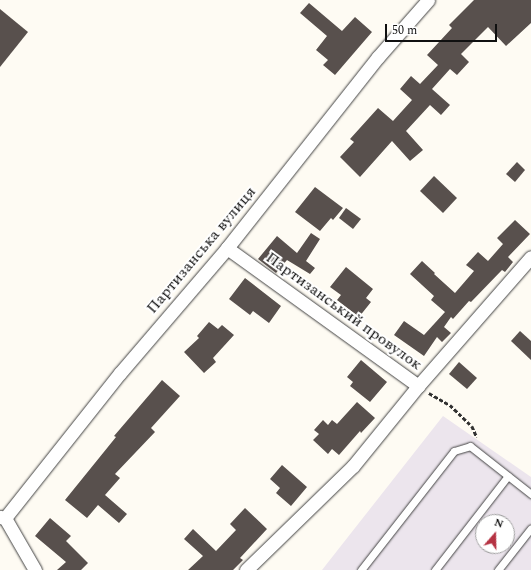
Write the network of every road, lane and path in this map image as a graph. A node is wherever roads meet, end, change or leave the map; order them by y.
1 (428, 0) edge
2 (226, 248) junction
3 (531, 256) edge
4 (418, 386) junction
5 (478, 452) junction
6 (508, 476) junction
7 (531, 494) edge
8 (2, 519) edge
9 (531, 528) edge
10 (35, 570) edge
11 (246, 570) edge
12 (361, 570) edge
13 (435, 570) edge
14 (498, 570) edge

1 - 2 street, Партизанська вулиця
2 - 4 street, Партизанський провулок
2 - 8 street, Партизанська вулиця
3 - 4 street, Партизанський провулок
4 - 5 path
4 - 11 street
5 - 6 lane
5 - 12 lane
6 - 7 lane
6 - 13 lane
8 - 10 street
9 - 14 lane

